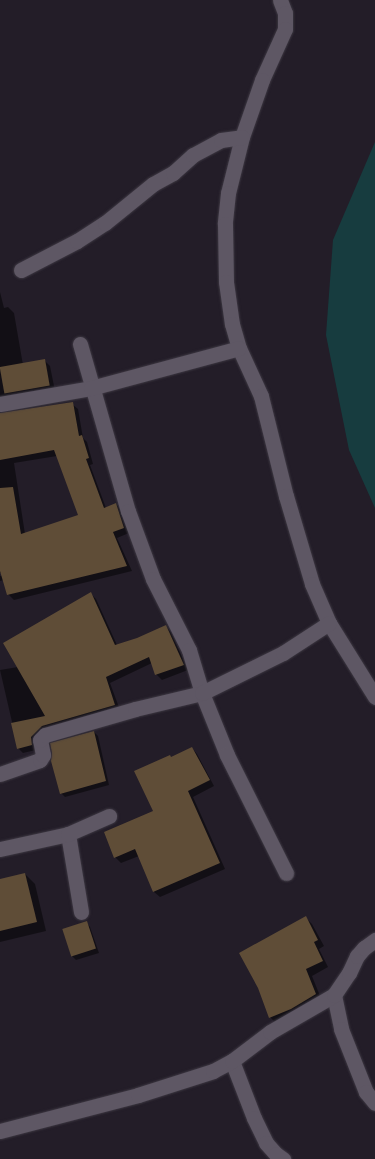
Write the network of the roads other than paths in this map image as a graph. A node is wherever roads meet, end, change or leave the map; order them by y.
1 (280, 0) edge
2 (242, 137) junction
3 (20, 270) dead end
4 (80, 344) dead end
5 (239, 348) junction
6 (91, 388) junction
7 (0, 404) edge
8 (329, 623) junction
9 (202, 693) junction
10 (375, 697) edge
11 (0, 774) edge
12 (109, 816) dead end
13 (68, 834) junction
14 (0, 849) edge
15 (286, 873) dead end
16 (81, 912) dead end
17 (375, 940) edge
18 (334, 995) junction
19 (232, 1062) junction
20 (375, 1103) edge
21 (0, 1131) edge
22 (283, 1159) edge

1 - 2 street
2 - 3 street
2 - 5 street
4 - 6 street
5 - 6 street
5 - 8 street
6 - 7 street
6 - 9 street
8 - 9 street
8 - 10 street
9 - 11 street
9 - 15 street
12 - 13 street
13 - 14 street
13 - 16 street
17 - 18 street
18 - 19 street
18 - 20 street
19 - 21 street
19 - 22 street

